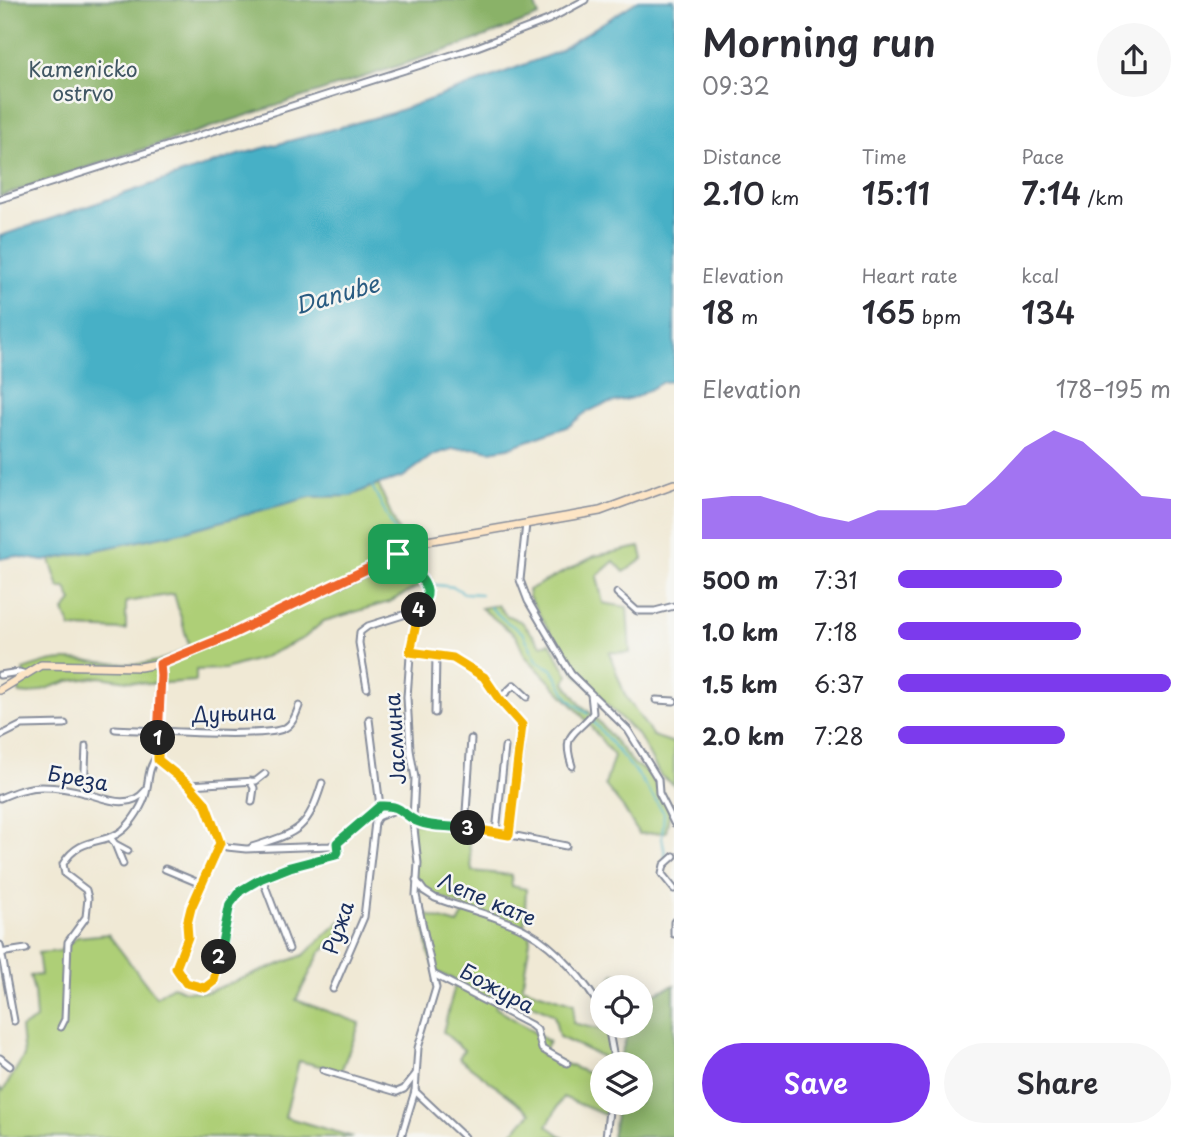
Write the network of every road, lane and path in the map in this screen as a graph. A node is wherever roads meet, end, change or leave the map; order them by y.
1 (585, 0) edge
2 (0, 199) edge
3 (674, 484) edge
4 (526, 524) junction
5 (400, 553) junction
6 (617, 593) dead end
7 (674, 606) edge
8 (419, 610) junction
9 (410, 652) junction
10 (436, 655) junction
11 (160, 664) junction
12 (26, 674) junction
13 (0, 675) edge
14 (367, 688) dead end
15 (0, 690) edge
16 (592, 694) junction
17 (527, 697) dead end
18 (499, 699) junction
19 (656, 700) dead end
20 (674, 701) edge
21 (299, 706) dead end
22 (435, 713) dead end
23 (369, 719) dead end
24 (65, 724) dead end
25 (115, 729) dead end
26 (159, 730) junction
27 (0, 736) edge
28 (471, 739) dead end
29 (86, 746) dead end
30 (505, 747) dead end
31 (157, 757) junction
32 (572, 766) dead end
33 (265, 774) dead end
34 (250, 781) junction
35 (322, 783) dead end
36 (189, 785) junction
37 (147, 788) junction
38 (84, 793) junction
39 (0, 798) edge
40 (252, 802) dead end
41 (380, 806) junction
42 (399, 808) junction
43 (413, 820) junction
44 (674, 823) edge
45 (465, 827) junction
46 (496, 832) junction
47 (509, 835) junction
48 (110, 837) junction
49 (220, 843) junction
50 (337, 843) junction
51 (114, 844) junction
52 (566, 846) dead end
53 (246, 849) junction
54 (128, 851) dead end
55 (673, 857) edge
56 (122, 864) dead end
57 (165, 869) dead end
58 (262, 878) junction
59 (416, 880) junction
60 (201, 884) junction
61 (674, 889) edge
62 (674, 922) edge
63 (674, 934) edge
64 (0, 945) edge
65 (26, 949) dead end
66 (289, 949) dead end
67 (1, 953) edge
68 (435, 975) junction
69 (333, 989) dead end
70 (590, 993) edge
71 (14, 1021) dead end
72 (61, 1027) dead end
73 (0, 1058) edge
74 (567, 1063) dead end
75 (10, 1066) dead end
76 (323, 1070) dead end
77 (415, 1074) junction
78 (415, 1091) junction
79 (609, 1115) edge
80 (401, 1137) edge
81 (464, 1137) edge
82 (606, 1137) edge

1 - 2 street
3 - 4 main road
4 - 5 main road
4 - 16 street
5 - 8 street, Јасмина
5 - 11 main road
6 - 7 street
8 - 9 street, Јасмина
8 - 14 street
9 - 10 street
9 - 43 street, Јасмина
10 - 18 street
10 - 22 street
11 - 12 main road
11 - 26 street
12 - 13 street
12 - 15 main road
16 - 32 street
16 - 44 street
17 - 18 street
18 - 47 street
19 - 20 street
21 - 26 street, Дуњина
23 - 41 street
24 - 27 street
25 - 26 street, Дуњина
26 - 31 street
28 - 45 street
29 - 38 street
30 - 46 street
31 - 36 street
31 - 37 street
33 - 34 street
34 - 36 street
34 - 40 street
35 - 53 street
36 - 49 street
37 - 38 street, Бреза
37 - 48 street
38 - 39 street, Бреза
41 - 42 street
41 - 50 street
42 - 43 street
42 - 69 street, Ружа
43 - 45 street
43 - 59 street, Јасмина
45 - 46 street
46 - 47 street
47 - 52 street
48 - 51 street
48 - 72 street
49 - 53 street
49 - 60 street
50 - 53 street
50 - 58 street
51 - 54 street
51 - 56 street
55 - 61 street
57 - 60 street
58 - 60 street
58 - 66 street
59 - 68 street, Јасмина
59 - 70 street, Лепе кате
62 - 63 street
64 - 67 street
65 - 67 street
67 - 71 street
68 - 74 street, Божура
68 - 77 street, Јасмина
73 - 75 street
76 - 77 street
77 - 78 street, Јасмина
78 - 80 street, Јасмина
78 - 81 street
79 - 82 street

